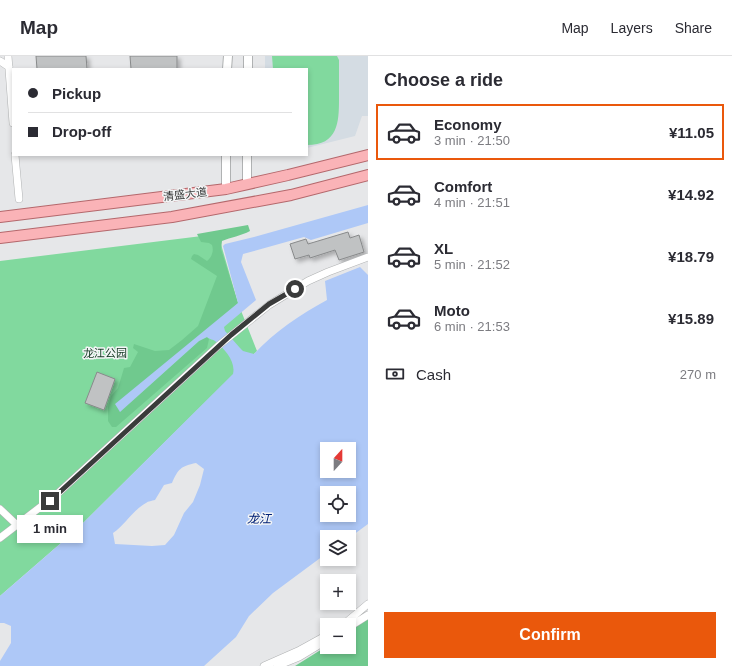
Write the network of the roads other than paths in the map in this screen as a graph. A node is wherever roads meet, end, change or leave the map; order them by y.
1 (8, 56) edge
2 (228, 56) edge
3 (248, 56) edge
4 (1, 63) edge
5 (9, 67) junction
6 (227, 68) edge
7 (248, 68) edge
8 (12, 110) edge
9 (368, 155) edge
10 (16, 156) edge
11 (226, 156) edge
12 (247, 156) edge
13 (368, 175) edge
14 (247, 184) junction
15 (226, 189) junction
16 (19, 198) dead end
17 (0, 217) edge
18 (0, 238) edge
19 (368, 258) edge
20 (0, 509) edge
21 (16, 525) junction
22 (0, 538) edge
23 (368, 604) edge
24 (368, 615) edge
25 (351, 618) edge
26 (356, 623) edge
27 (320, 639) edge
28 (320, 644) edge
29 (264, 666) edge
30 (277, 666) edge

1 - 5 street
2 - 6 street
3 - 7 street
4 - 5 street
5 - 8 street
9 - 14 main road, 清盛大道
10 - 16 street
11 - 15 street
12 - 14 street
13 - 18 main road, 清盛大道
14 - 15 main road, 清盛大道
15 - 17 main road, 清盛大道
19 - 21 street
20 - 21 street
21 - 22 street
23 - 25 street
24 - 26 street
27 - 29 street
28 - 30 street

